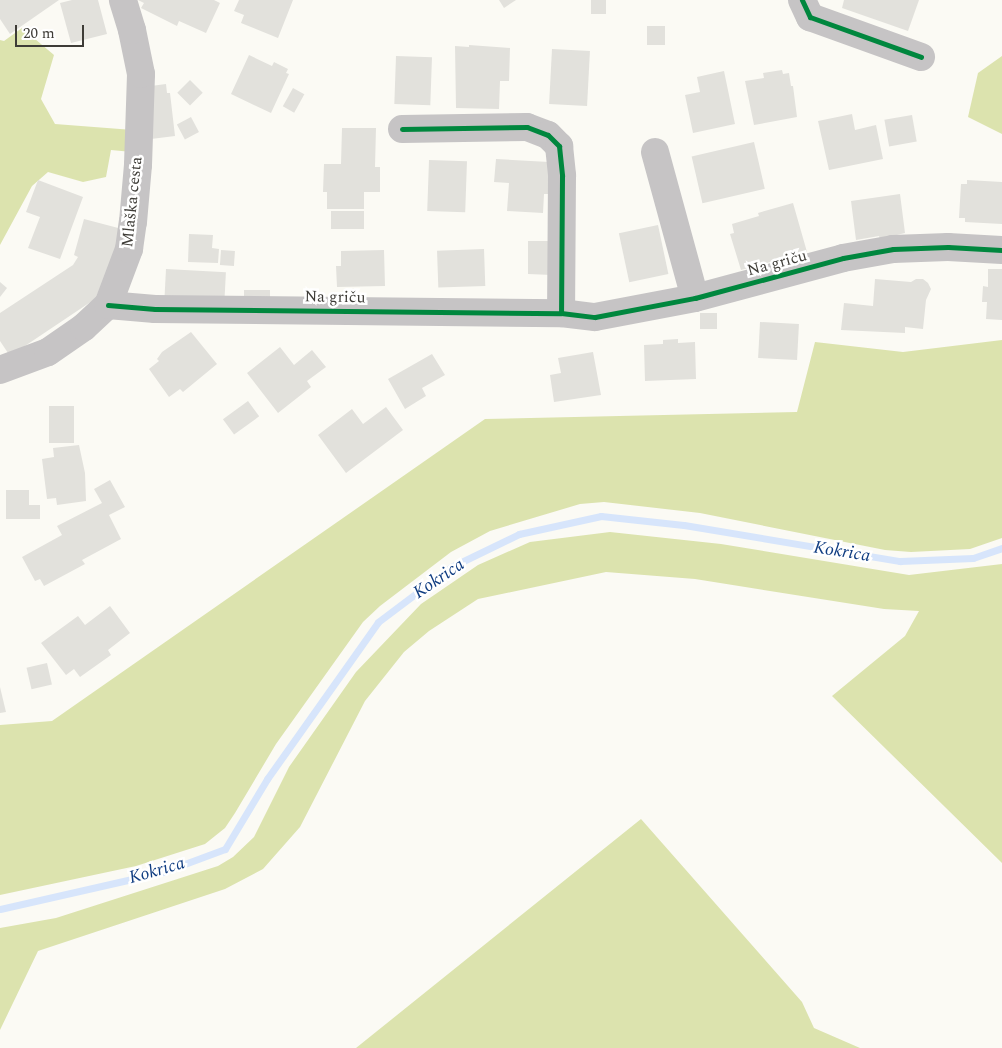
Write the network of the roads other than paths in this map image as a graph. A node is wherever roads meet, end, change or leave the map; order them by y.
1 (123, 0) edge
2 (802, 0) edge
3 (921, 57) dead end
4 (402, 129) dead end
5 (655, 152) dead end
6 (1002, 250) edge
7 (695, 298) junction
8 (108, 305) junction
9 (561, 313) junction
10 (0, 370) edge

1 - 8 street, Mlaška cesta
2 - 3 street
4 - 9 street
5 - 7 street
6 - 7 street, Na griču
7 - 9 street, Na griču
8 - 9 street, Na griču
8 - 10 street, Mlaška cesta

